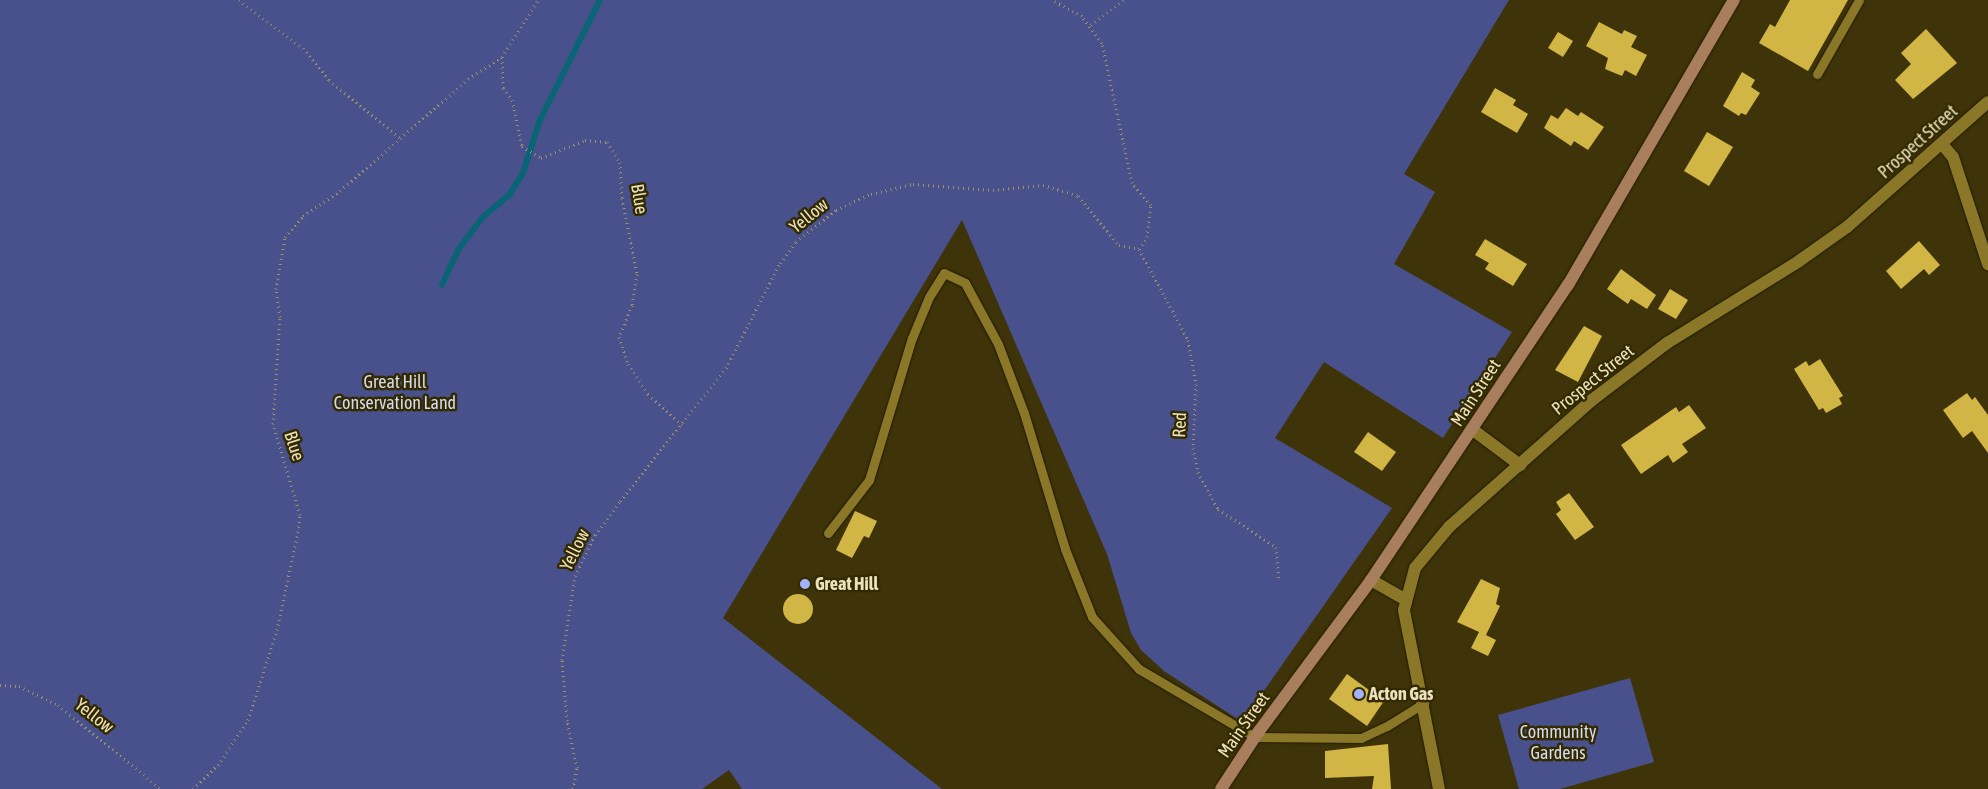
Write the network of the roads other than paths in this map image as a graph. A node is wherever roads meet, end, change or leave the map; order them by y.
1 (1734, 0) edge
2 (1860, 0) edge
3 (1817, 74) dead end
4 (1988, 102) edge
5 (1942, 144) junction
6 (1988, 264) edge
7 (1473, 430) junction
8 (1520, 465) junction
9 (828, 533) dead end
10 (1371, 580) junction
11 (1406, 600) junction
12 (1424, 703) junction
13 (1255, 737) junction
14 (1221, 789) edge
15 (1439, 789) edge

1 - 7 main road, Main Street
2 - 3 lane
4 - 5 street, Prospect Street
5 - 6 street
5 - 8 street, Prospect Street
7 - 8 street
7 - 10 main road, Main Street
8 - 11 street, Prospect Street
9 - 13 lane
10 - 11 street
10 - 13 main road, Main Street
11 - 12 street, Prospect Street
12 - 13 lane
12 - 15 street, Prospect Street
13 - 14 main road, Main Street

